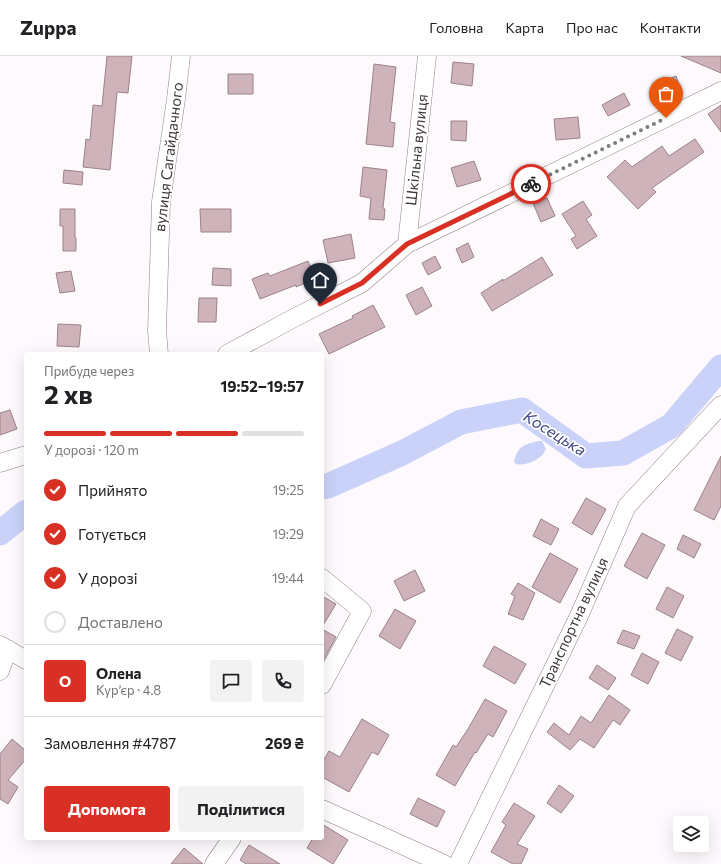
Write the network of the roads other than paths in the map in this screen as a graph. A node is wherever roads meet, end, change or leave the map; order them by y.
1 (181, 56) edge
2 (426, 56) edge
3 (721, 91) edge
4 (407, 244) junction
5 (159, 352) edge
6 (231, 352) edge
7 (721, 405) edge
8 (24, 456) edge
9 (0, 463) edge
10 (324, 580) edge
11 (4, 647) edge
12 (24, 659) edge
13 (0, 671) edge
14 (324, 682) edge
15 (324, 810) edge
16 (231, 840) edge
17 (214, 864) edge
18 (444, 864) edge
19 (458, 864) edge

1 - 5 street, вулиця Сагайдачного
2 - 4 street, Шкільна вулиця
3 - 4 street
4 - 6 street
7 - 19 street, Транспортна вулиця
8 - 9 street
10 - 14 street
11 - 12 street
11 - 13 street
15 - 18 street
16 - 17 street

